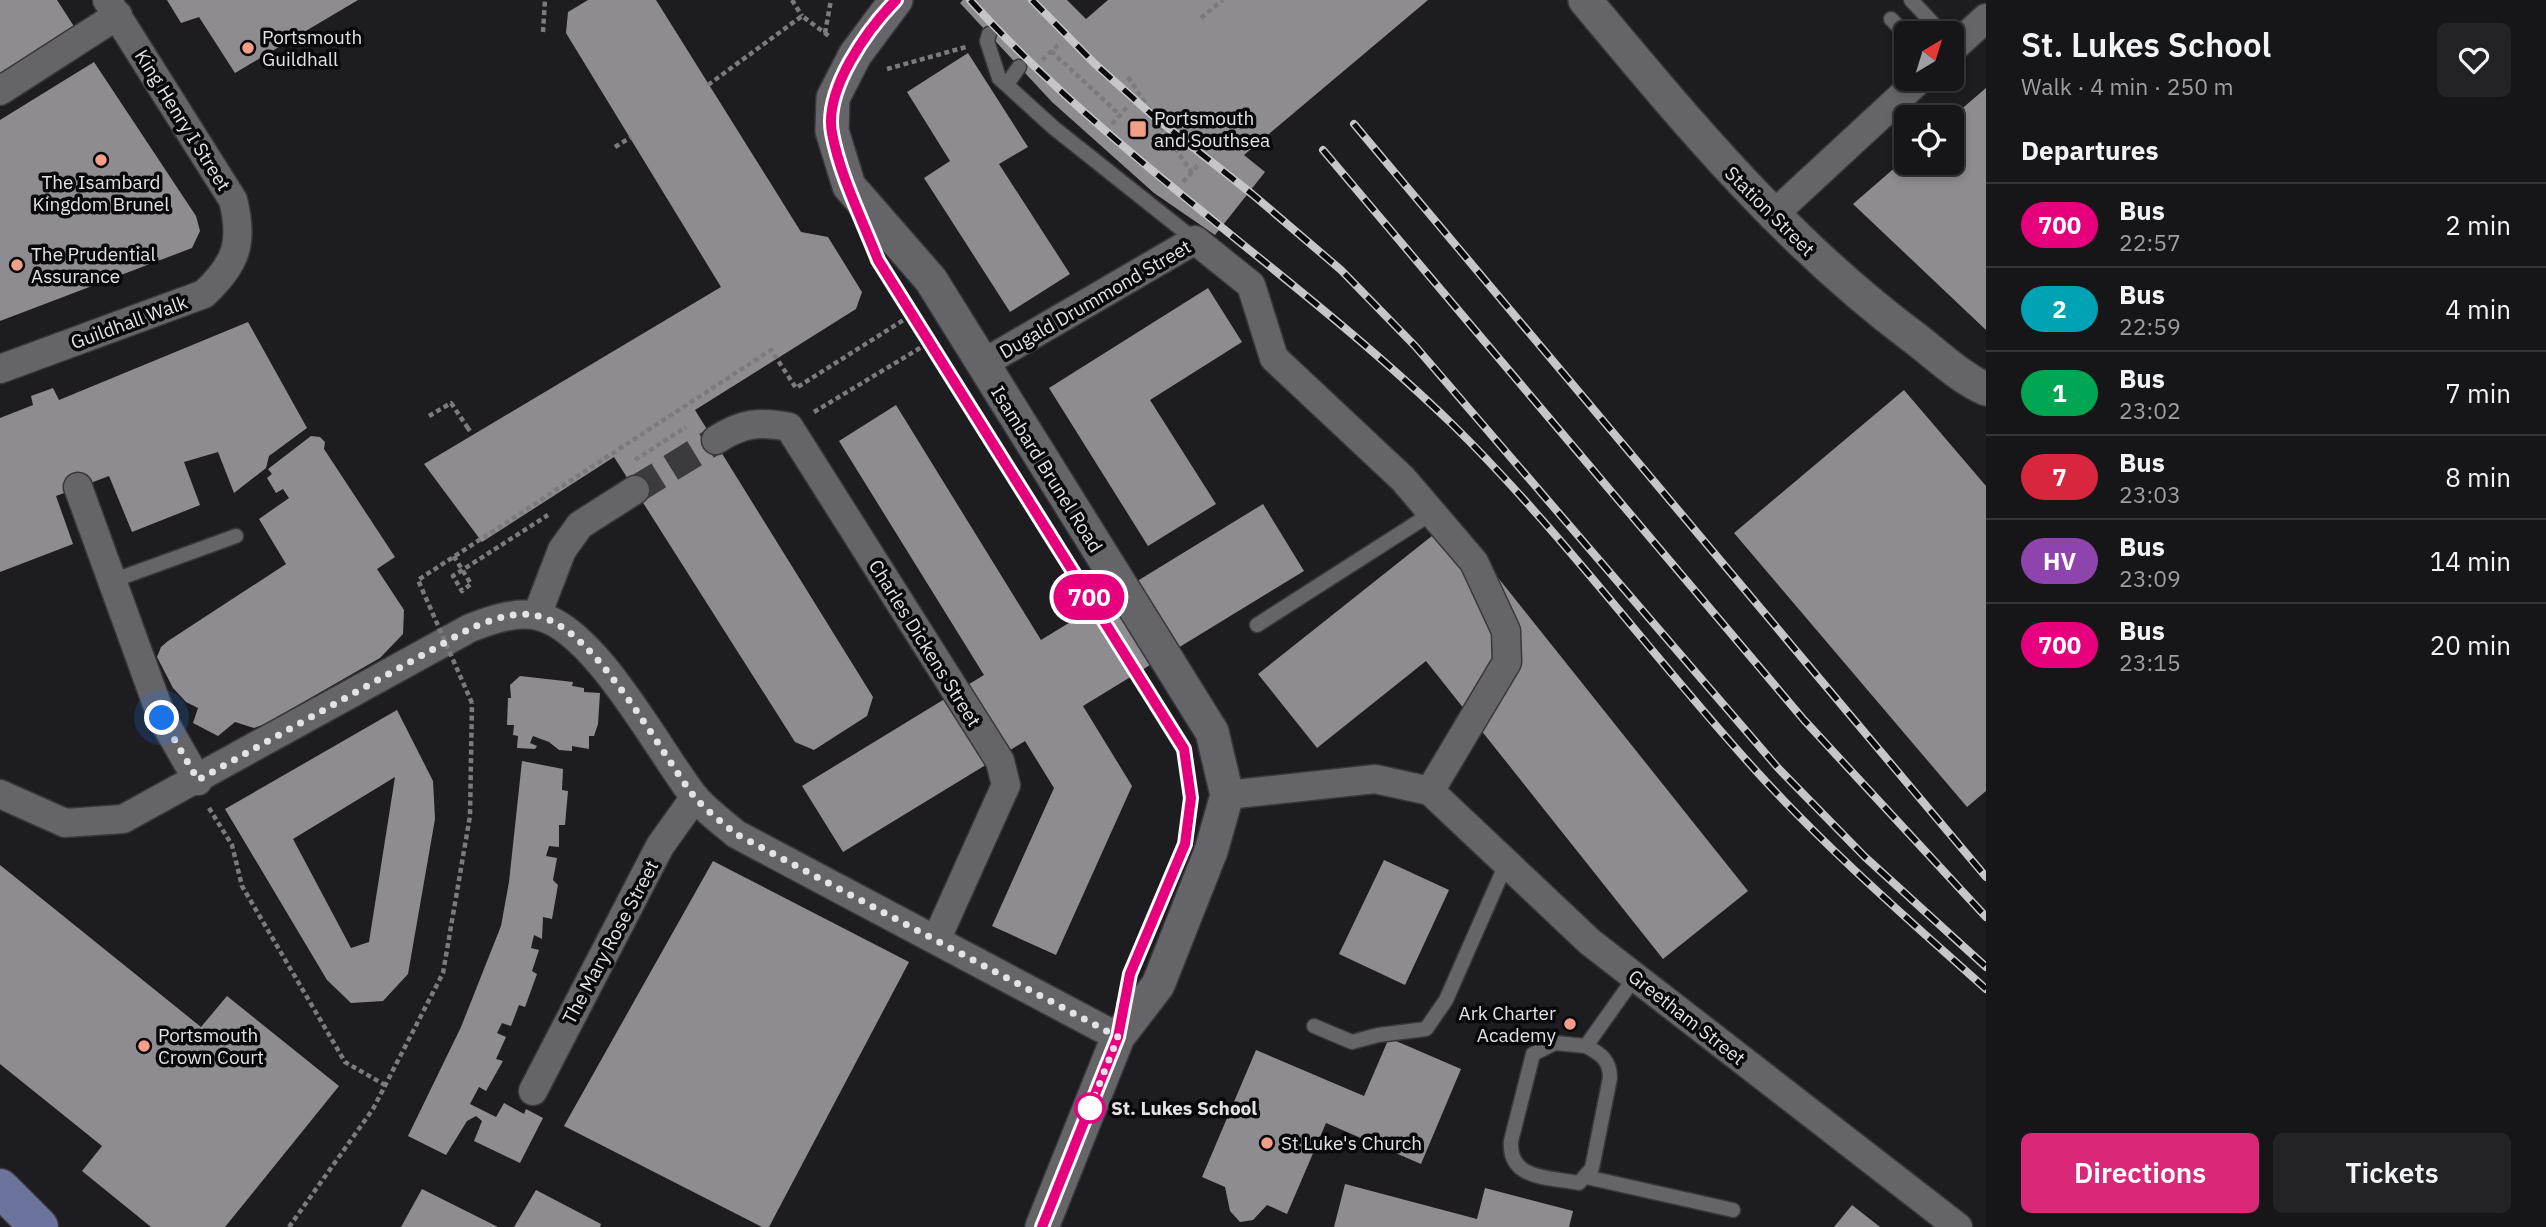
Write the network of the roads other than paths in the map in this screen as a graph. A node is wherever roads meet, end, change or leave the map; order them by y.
1 (896, 0) edge
2 (1585, 0) edge
3 (1911, 0) edge
4 (113, 8) edge
5 (1986, 18) edge
6 (1891, 19) dead end
7 (1930, 21) edge
8 (1894, 22) edge
9 (1964, 34) edge
10 (988, 38) road end
11 (1019, 67) dead end
12 (1007, 84) junction
13 (0, 91) edge
14 (1907, 91) edge
15 (1772, 216) junction
16 (1195, 240) junction
17 (238, 248) joint
18 (982, 364) junction
19 (0, 369) edge
20 (1986, 389) edge
21 (716, 440) tunnel mouth
22 (78, 487) dead end
23 (635, 490) tunnel mouth
24 (1432, 513) junction
25 (236, 536) dead end
26 (112, 581) junction
27 (537, 615) junction
28 (1256, 625) dead end
29 (195, 781) junction
30 (1430, 791) junction
31 (0, 794) edge
32 (1227, 795) junction
33 (695, 797) junction
34 (1507, 864) junction
35 (937, 938) junction
36 (1635, 977) junction
37 (1314, 1026) dead end
38 (1118, 1037) junction
39 (1586, 1046) junction
40 (533, 1091) dead end
41 (1586, 1177) junction
42 (0, 1188) edge
43 (1733, 1210) dead end
44 (39, 1227) edge
45 (1042, 1227) edge
46 (1958, 1227) edge

1 - 18 street, Isambard Brunel Road
2 - 15 street, Station Street
3 - 7 lane
4 - 13 street
4 - 17 street, King Henry I Street
5 - 9 street
6 - 8 lane
10 - 12 lane
11 - 12 lane
12 - 16 lane
14 - 15 street
15 - 20 street, Station Street
16 - 18 street, Dugald Drummond Street
16 - 24 street, Dugald Drummond Street
17 - 19 street, Guildhall Walk
18 - 32 street, Isambard Brunel Road
21 - 35 street, Charles Dickens Street
22 - 26 street
23 - 27 street
24 - 28 lane
24 - 30 street, Dugald Drummond Street
25 - 26 lane
26 - 29 street
27 - 29 street
27 - 33 street
29 - 31 street
30 - 32 street
30 - 34 street, Greetham Street
32 - 38 street, Isambard Brunel Road
33 - 35 street
33 - 40 street, The Mary Rose Street
34 - 36 street, Greetham Street
34 - 37 lane
35 - 38 street
36 - 39 lane
36 - 46 street, Greetham Street
38 - 45 street, Isambard Brunel Road
39 - 41 lane
39 - 41 lane
41 - 43 lane
42 - 44 main road

